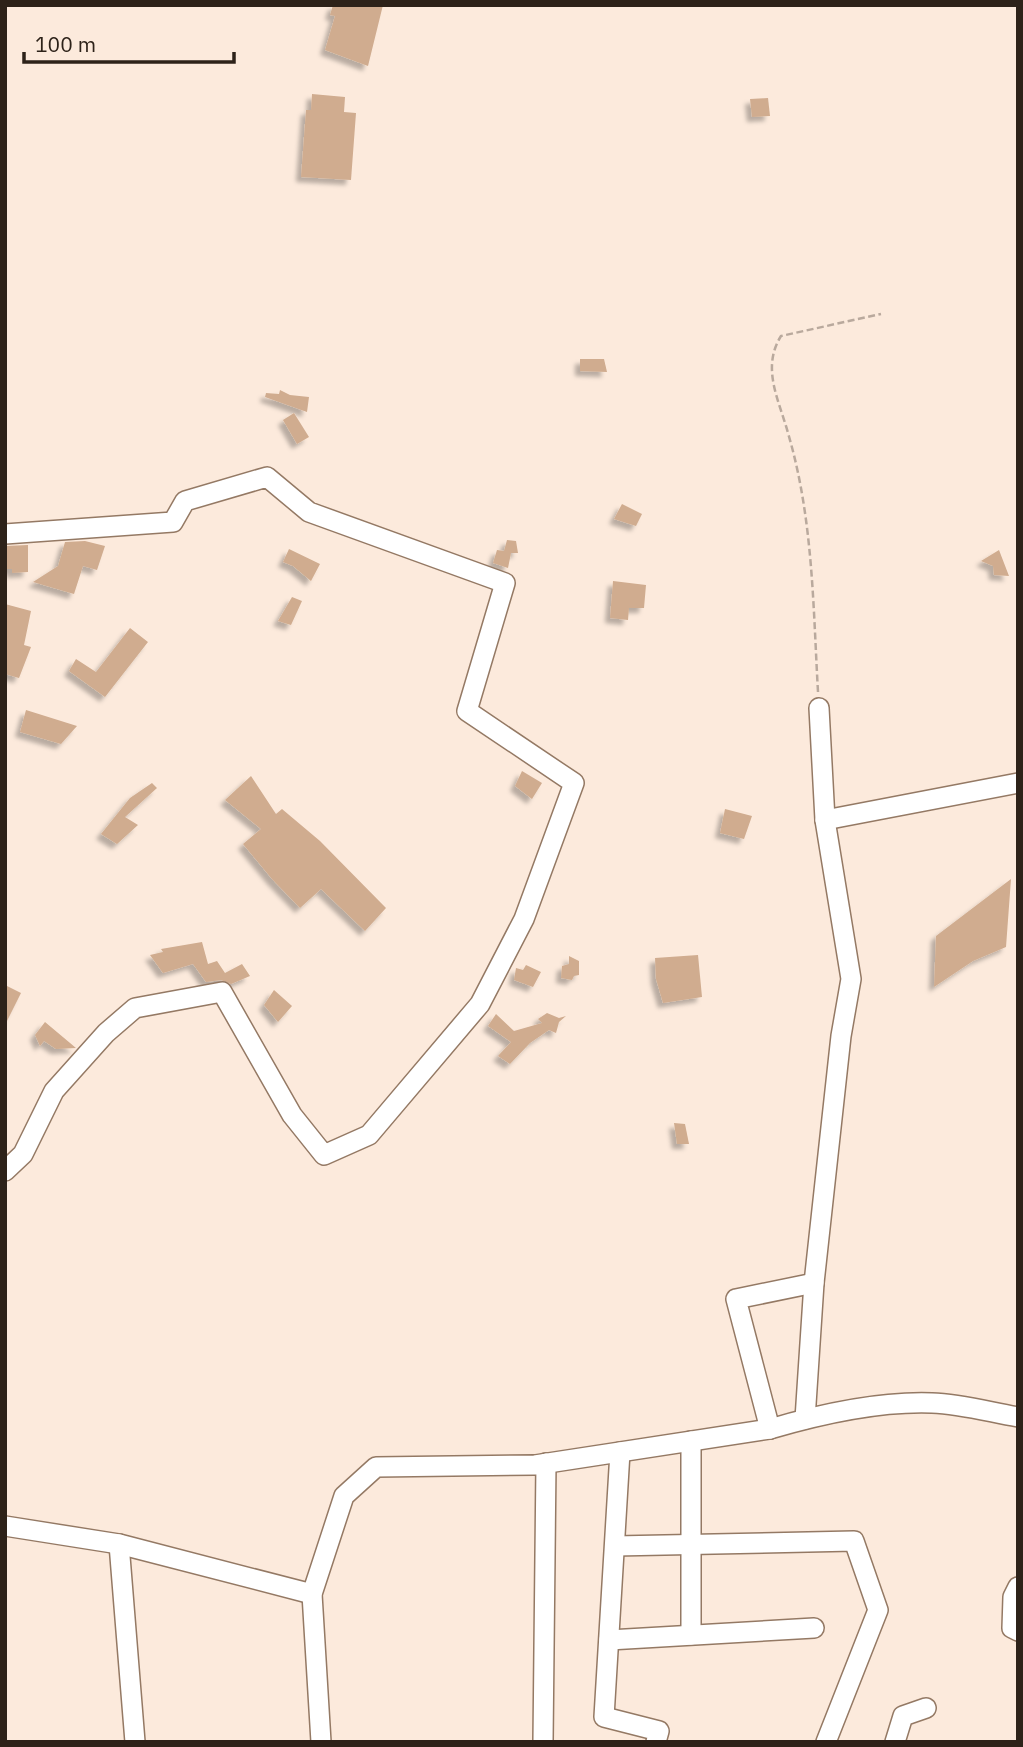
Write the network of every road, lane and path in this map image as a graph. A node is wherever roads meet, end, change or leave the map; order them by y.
1 (881, 314) dead end
2 (5, 534) edge
3 (819, 708) joint
4 (1018, 783) edge
5 (825, 820) junction
6 (5, 1171) edge
7 (814, 1283) junction
8 (1018, 1417) edge
9 (805, 1419) junction
10 (770, 1429) junction
11 (691, 1441) junction
12 (620, 1452) junction
13 (545, 1463) junction
14 (5, 1526) edge
15 (692, 1543) junction
16 (119, 1544) junction
17 (615, 1546) junction
18 (1018, 1587) edge
19 (312, 1594) junction
20 (814, 1628) dead end
21 (1018, 1631) edge
22 (691, 1635) junction
23 (609, 1640) junction
24 (926, 1708) dead end
25 (135, 1742) edge
26 (321, 1742) edge
27 (543, 1742) edge
28 (656, 1742) edge
29 (827, 1742) edge
30 (895, 1742) edge

1 - 3 path
2 - 6 street
3 - 5 street
4 - 5 street
5 - 7 street
7 - 9 street
7 - 10 street
8 - 9 street
9 - 10 street
10 - 11 street
11 - 12 street
11 - 15 street
12 - 13 street
12 - 17 street
13 - 19 street
13 - 27 street
14 - 16 street
15 - 17 street
15 - 22 street
15 - 29 street
16 - 19 street
16 - 25 street
17 - 23 street
18 - 21 street
19 - 26 street
20 - 22 street
22 - 23 street
23 - 28 street
24 - 30 street

